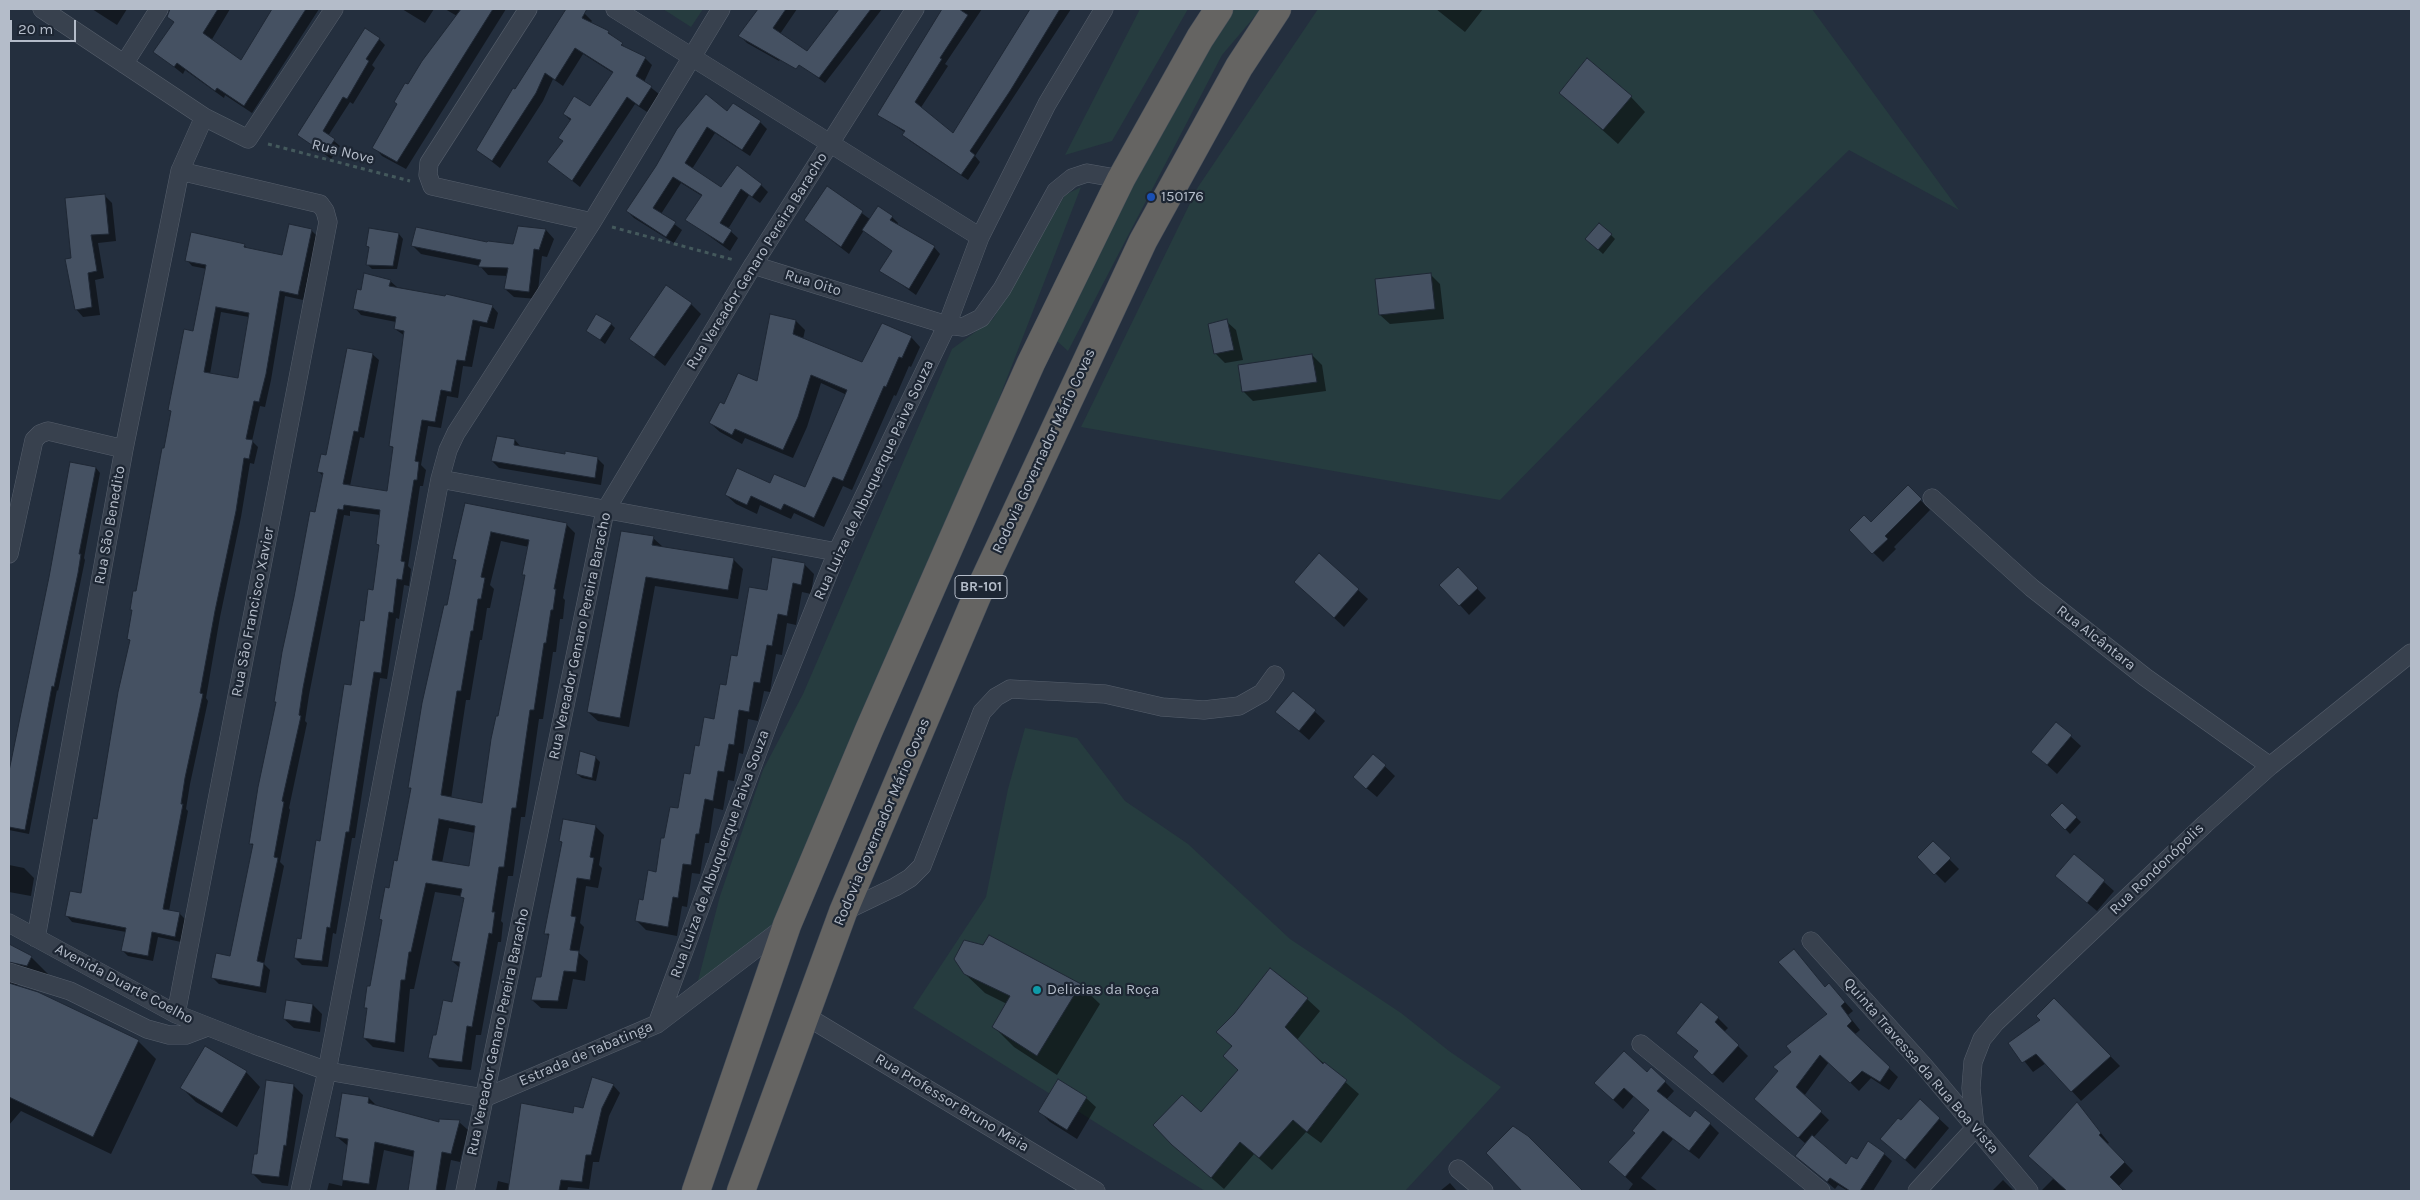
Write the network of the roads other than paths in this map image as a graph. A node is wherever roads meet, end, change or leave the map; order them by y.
1 (42, 9) edge
2 (159, 9) edge
3 (334, 9) edge
4 (528, 9) edge
5 (616, 9) edge
6 (721, 9) edge
7 (915, 9) edge
8 (1104, 9) edge
9 (1219, 9) edge
10 (1277, 9) edge
11 (692, 56) junction
12 (124, 64) junction
13 (204, 117) junction
14 (830, 144) junction
15 (180, 171) junction
16 (1121, 179) junction
17 (592, 222) junction
18 (980, 237) junction
19 (753, 264) junction
20 (947, 324) junction
21 (124, 449) junction
22 (440, 479) junction
23 (1932, 498) dead end
24 (605, 511) junction
25 (837, 552) junction
26 (9, 554) edge
27 (2411, 653) edge
28 (1275, 675) dead end
29 (2270, 766) junction
30 (843, 912) junction
31 (9, 923) edge
32 (787, 925) junction
33 (36, 938) junction
34 (1811, 941) dead end
35 (9, 972) edge
36 (176, 1014) junction
37 (806, 1016) junction
38 (657, 1024) junction
39 (207, 1027) junction
40 (1641, 1044) dead end
41 (327, 1071) junction
42 (484, 1098) junction
43 (1975, 1128) junction
44 (1458, 1169) dead end
45 (300, 1191) edge
46 (465, 1191) edge
47 (696, 1191) edge
48 (741, 1191) edge
49 (1096, 1191) edge
50 (1484, 1191) edge
51 (1821, 1191) edge
52 (1917, 1191) edge
53 (2029, 1191) edge

1 - 12 street
2 - 12 street
3 - 13 street
4 - 17 street
5 - 11 street
6 - 11 street
7 - 14 street, Rua Vereador Genaro Pereira Baracho
8 - 18 street, Rua Luiza de Albuquerque Paiva Souza
9 - 16 highway, BR-101
10 - 30 highway, Rodovia Governador Mário Covas / BR-101
11 - 14 street
11 - 17 street
12 - 13 street
13 - 15 street, Rua São Benedito
14 - 18 street
14 - 19 street, Rua Vereador Genaro Pereira Baracho
15 - 21 street, Rua São Benedito
15 - 36 street, Rua São Francisco Xavier
16 - 20 street
16 - 32 highway, BR-101
17 - 22 street
18 - 20 street, Rua Luiza de Albuquerque Paiva Souza
19 - 20 street, Rua Oito
19 - 24 street, Rua Vereador Genaro Pereira Baracho
20 - 25 street, Rua Luiza de Albuquerque Paiva Souza
21 - 26 street
21 - 33 street, Rua São Benedito
22 - 24 street
22 - 41 street
23 - 29 street, Rua Alcântara
24 - 25 street
24 - 42 street, Rua Vereador Genaro Pereira Baracho
25 - 38 street, Rua Luiza de Albuquerque Paiva Souza
27 - 29 street, Rua Rondonópolis
28 - 30 street
29 - 43 street, Rua Rondonópolis
30 - 37 highway, Rodovia Governador Mário Covas / BR-101
31 - 33 street, Avenida Duarte Coelho
32 - 38 street, Estrada de Tabatinga
32 - 47 highway, BR-101
33 - 36 street, Avenida Duarte Coelho
34 - 43 street, Quinta Travessa da Rua Boa Vista
35 - 39 street
36 - 39 street, Avenida Duarte Coelho
37 - 48 highway, Rodovia Governador Mário Covas / BR-101
37 - 49 street, Rua Professor Bruno Maia
38 - 42 street, Estrada de Tabatinga
39 - 41 street, Avenida Duarte Coelho
40 - 51 street
41 - 42 street
41 - 45 street
42 - 46 street, Rua Vereador Genaro Pereira Baracho
43 - 52 street
43 - 53 street, Quinta Travessa da Rua Boa Vista
44 - 50 street

